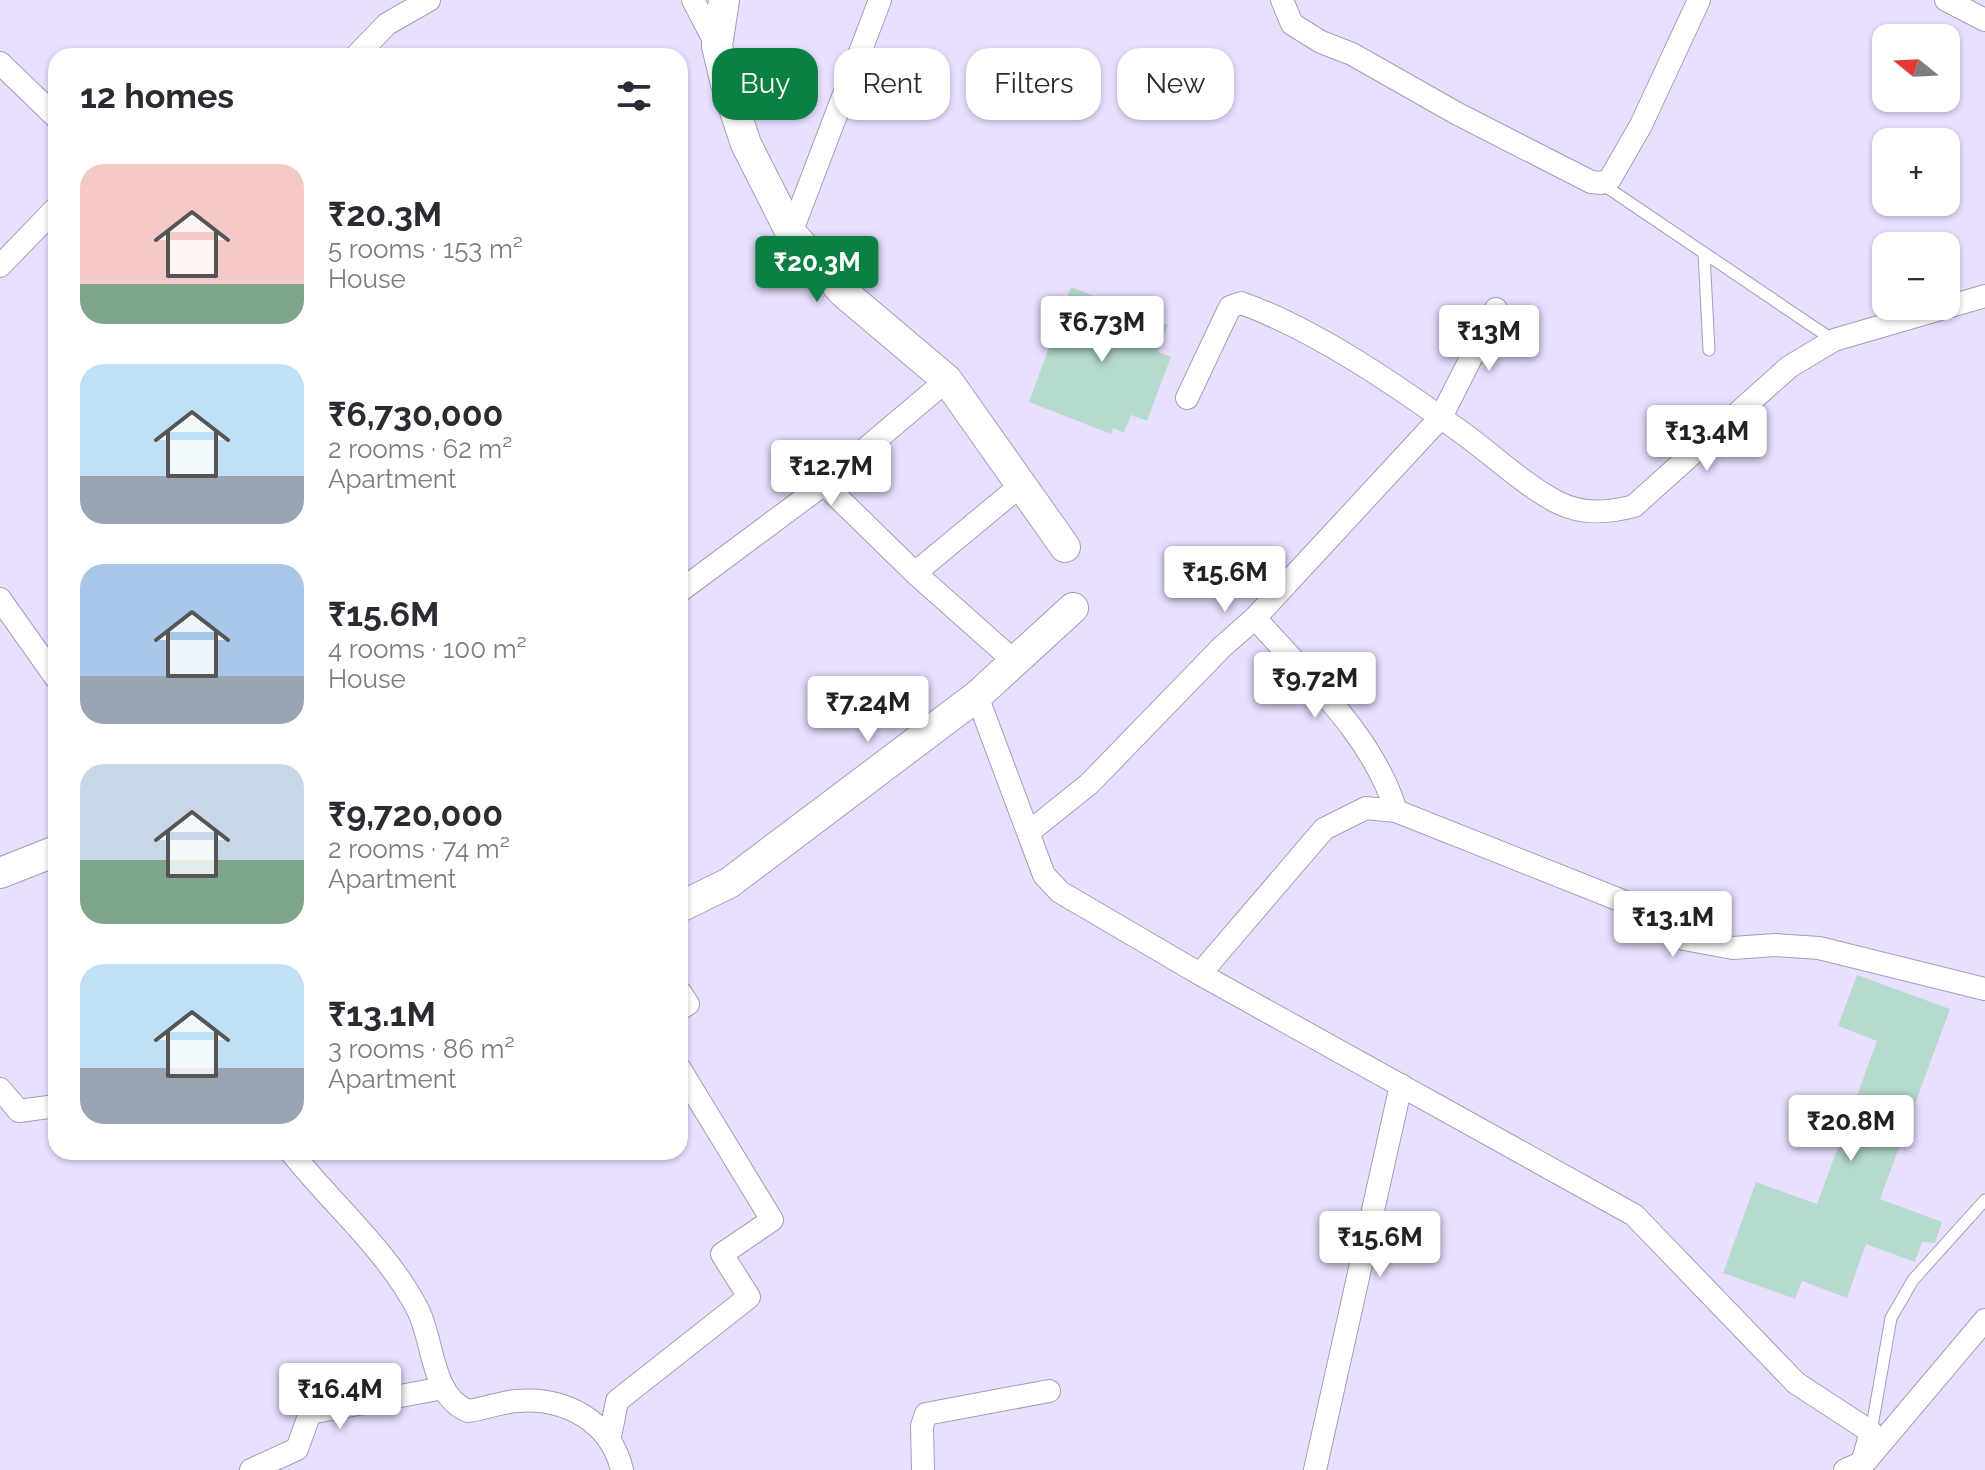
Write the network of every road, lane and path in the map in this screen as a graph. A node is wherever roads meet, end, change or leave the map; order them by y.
1 (429, 0) edge
2 (693, 0) edge
3 (724, 0) edge
4 (880, 0) edge
5 (1282, 0) edge
6 (1699, 0) edge
7 (1946, 0) edge
8 (396, 8) edge
9 (1985, 20) edge
10 (717, 46) junction
11 (363, 48) edge
12 (0, 63) edge
13 (48, 109) edge
14 (1602, 183) junction
15 (48, 216) edge
16 (791, 233) junction
17 (1704, 254) junction
18 (0, 266) edge
19 (1985, 296) edge
20 (1496, 309) dead end
21 (1834, 340) junction
22 (1709, 350) dead end
23 (947, 380) junction
24 (1187, 398) dead end
25 (1441, 417) junction
26 (824, 484) junction
27 (1020, 486) junction
28 (1065, 547) dead end
29 (915, 573) junction
30 (688, 585) edge
31 (0, 599) edge
32 (1073, 608) dead end
33 (1255, 618) junction
34 (1013, 660) junction
35 (48, 667) edge
36 (977, 696) junction
37 (1396, 811) junction
38 (1029, 832) junction
39 (48, 854) edge
40 (0, 873) edge
41 (688, 903) edge
42 (1200, 974) junction
43 (1985, 989) edge
44 (688, 1082) edge
45 (1401, 1085) junction
46 (0, 1089) edge
47 (48, 1107) edge
48 (298, 1160) edge
49 (1985, 1200) edge
50 (1985, 1320) edge
51 (443, 1388) junction
52 (1049, 1391) dead end
53 (1871, 1432) junction
54 (610, 1437) junction
55 (1857, 1467) edge
56 (251, 1470) edge
57 (622, 1470) edge
58 (923, 1470) edge
59 (1315, 1470) edge

1 - 8 street
2 - 10 street
3 - 10 street
4 - 16 street
5 - 14 street
6 - 14 street
7 - 9 street
8 - 11 street
10 - 16 street
12 - 13 street
14 - 17 lane
15 - 18 street
16 - 23 street
17 - 21 lane
17 - 22 lane
19 - 21 street
20 - 25 street
21 - 25 street
23 - 26 street
23 - 27 street
24 - 25 street
25 - 33 street
26 - 29 street
26 - 30 street
27 - 28 street
27 - 29 street
29 - 34 street
31 - 35 street
32 - 34 street
33 - 37 street
33 - 38 street
34 - 36 street
36 - 38 street
36 - 41 street
37 - 42 street
37 - 43 street
38 - 42 street
39 - 40 street
42 - 45 street
44 - 54 street
45 - 53 street
45 - 59 street
46 - 47 street
48 - 51 street
49 - 53 lane
50 - 55 street
51 - 54 street
51 - 56 street
52 - 58 street
53 - 55 street
54 - 57 street

